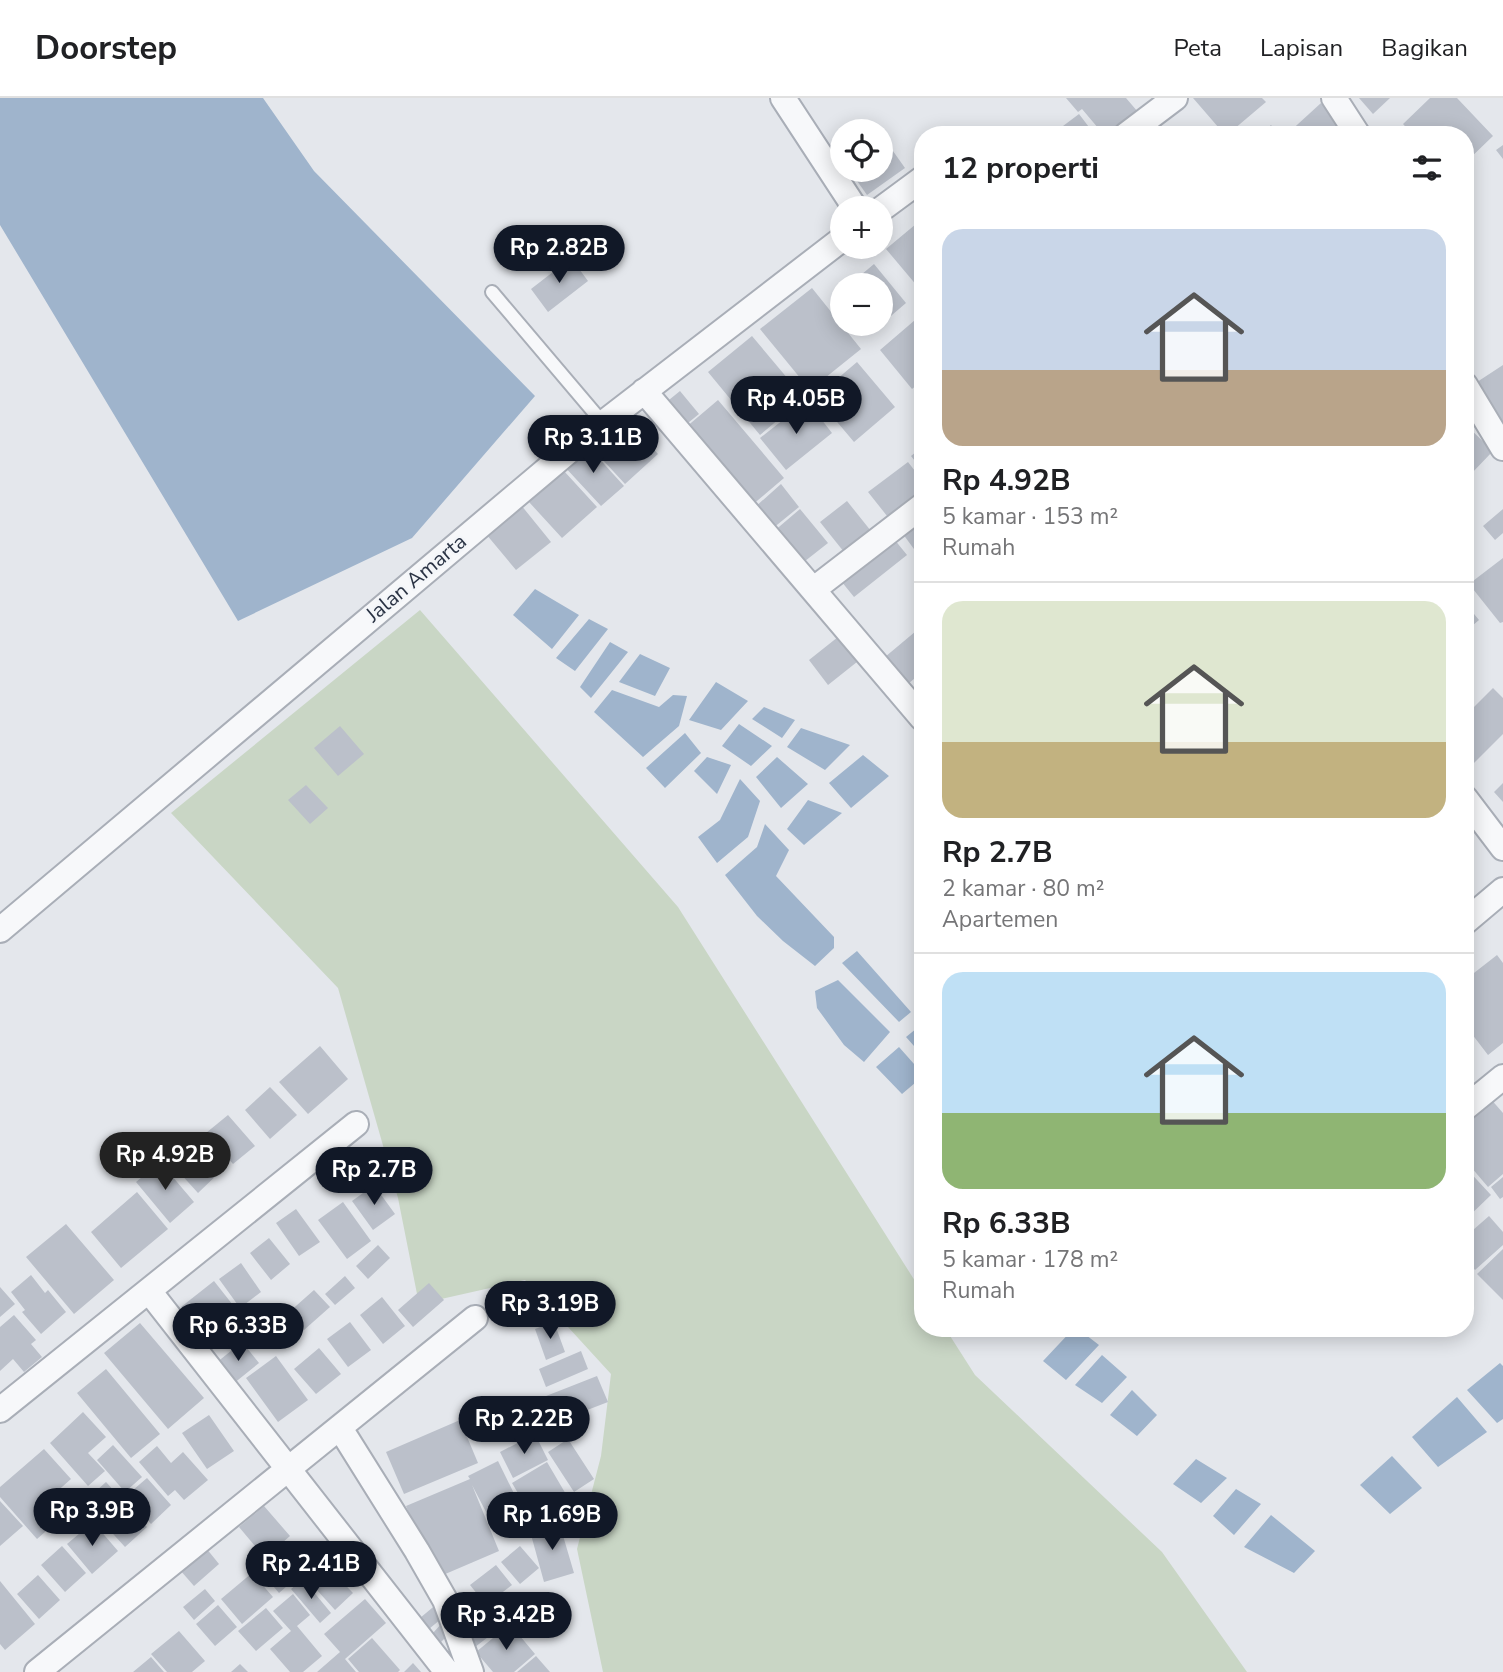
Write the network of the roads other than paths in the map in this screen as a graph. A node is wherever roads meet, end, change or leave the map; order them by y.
1 (783, 98) edge
2 (1175, 98) edge
3 (1334, 98) edge
4 (1138, 126) edge
5 (1351, 126) edge
6 (914, 185) edge
7 (847, 196) edge
8 (893, 200) edge
9 (830, 248) edge
10 (492, 292) dead end
11 (644, 391) junction
12 (1474, 400) edge
13 (596, 428) junction
14 (1503, 448) edge
15 (914, 512) edge
16 (814, 589) junction
17 (914, 708) edge
18 (1474, 810) edge
19 (1503, 848) edge
20 (1503, 890) edge
21 (1474, 914) edge
22 (0, 930) edge
23 (1503, 1077) edge
24 (1474, 1101) edge
25 (356, 1124) dead end
26 (149, 1291) junction
27 (475, 1318) dead end
28 (0, 1410) edge
29 (340, 1428) junction
30 (287, 1469) junction
31 (37, 1672) edge
32 (447, 1672) edge
33 (471, 1672) edge

1 - 7 street
2 - 4 street
3 - 5 street
6 - 8 street
9 - 11 street, Jalan Amarta
10 - 13 lane
11 - 13 street, Jalan Amarta
11 - 16 street
12 - 14 street
13 - 22 street, Jalan Amarta
15 - 16 street
16 - 17 street
18 - 19 street
20 - 21 street
23 - 24 street
25 - 26 street
26 - 28 street
26 - 30 street
27 - 29 street
29 - 30 street
29 - 33 street
30 - 31 street
30 - 32 street

